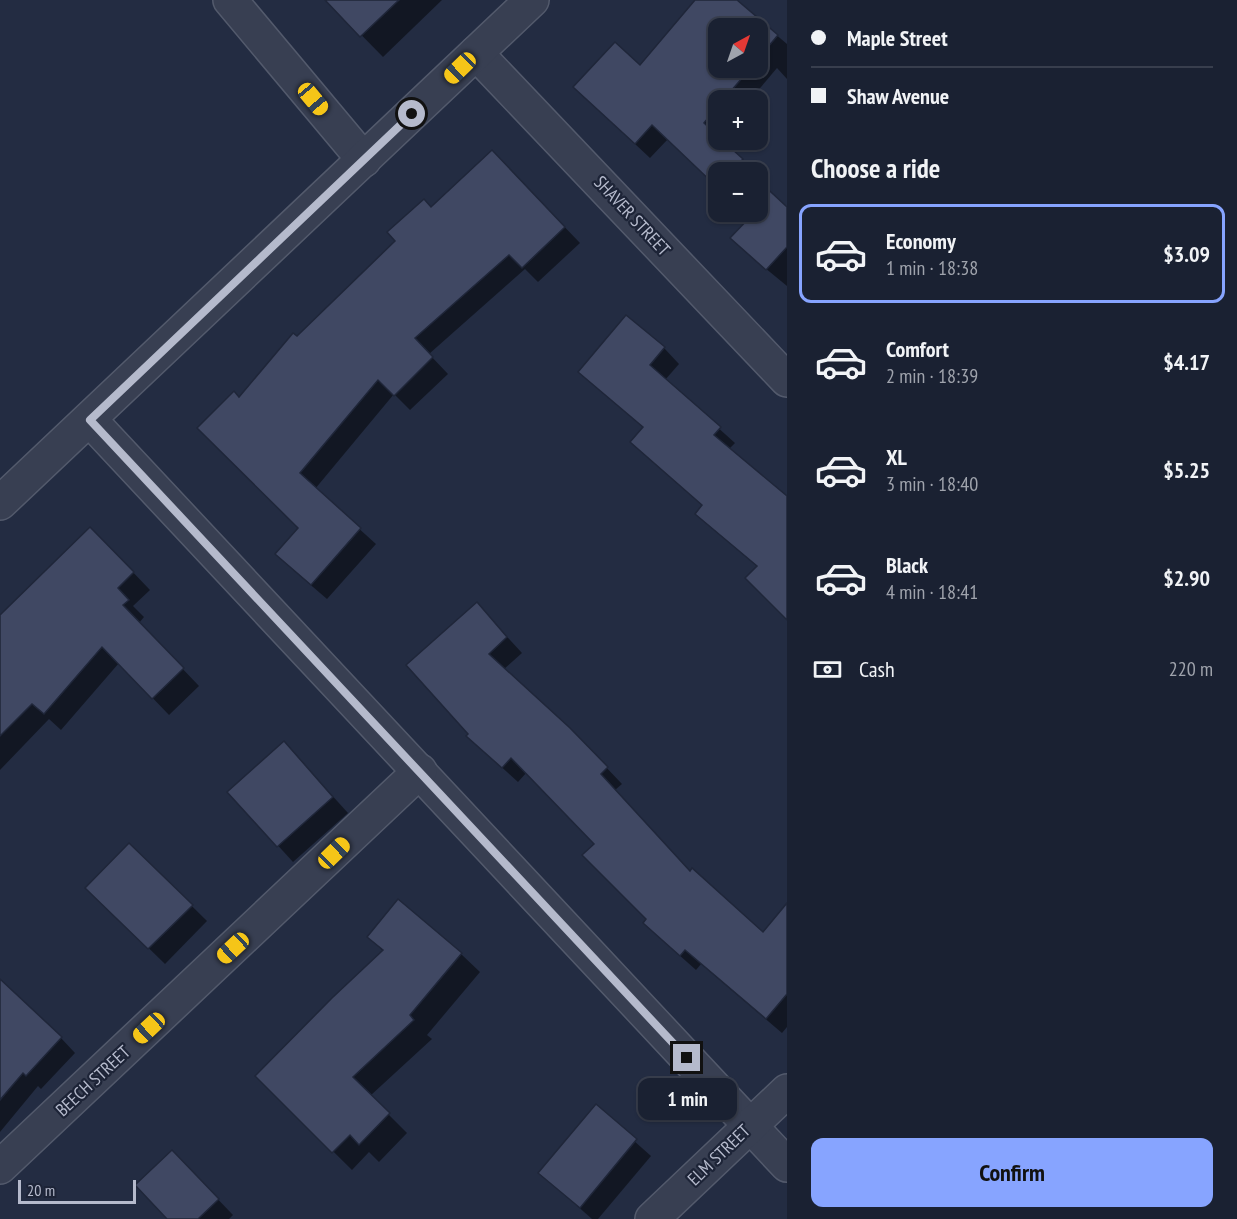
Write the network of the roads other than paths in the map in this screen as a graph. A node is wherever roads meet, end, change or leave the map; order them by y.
1 (230, 0) edge
2 (532, 0) edge
3 (476, 53) junction
4 (364, 160) junction
5 (787, 380) edge
6 (90, 420) junction
7 (0, 503) edge
8 (420, 771) junction
9 (787, 1091) edge
10 (750, 1126) junction
11 (787, 1165) edge
12 (0, 1167) edge
13 (652, 1219) edge

1 - 4 street
2 - 3 street
3 - 4 street
3 - 5 street, SHAVER STREET
4 - 6 street
6 - 7 street
6 - 8 street
8 - 10 street
8 - 12 street, BEECH STREET
9 - 10 street, ELM STREET
10 - 11 street
10 - 13 street, ELM STREET

